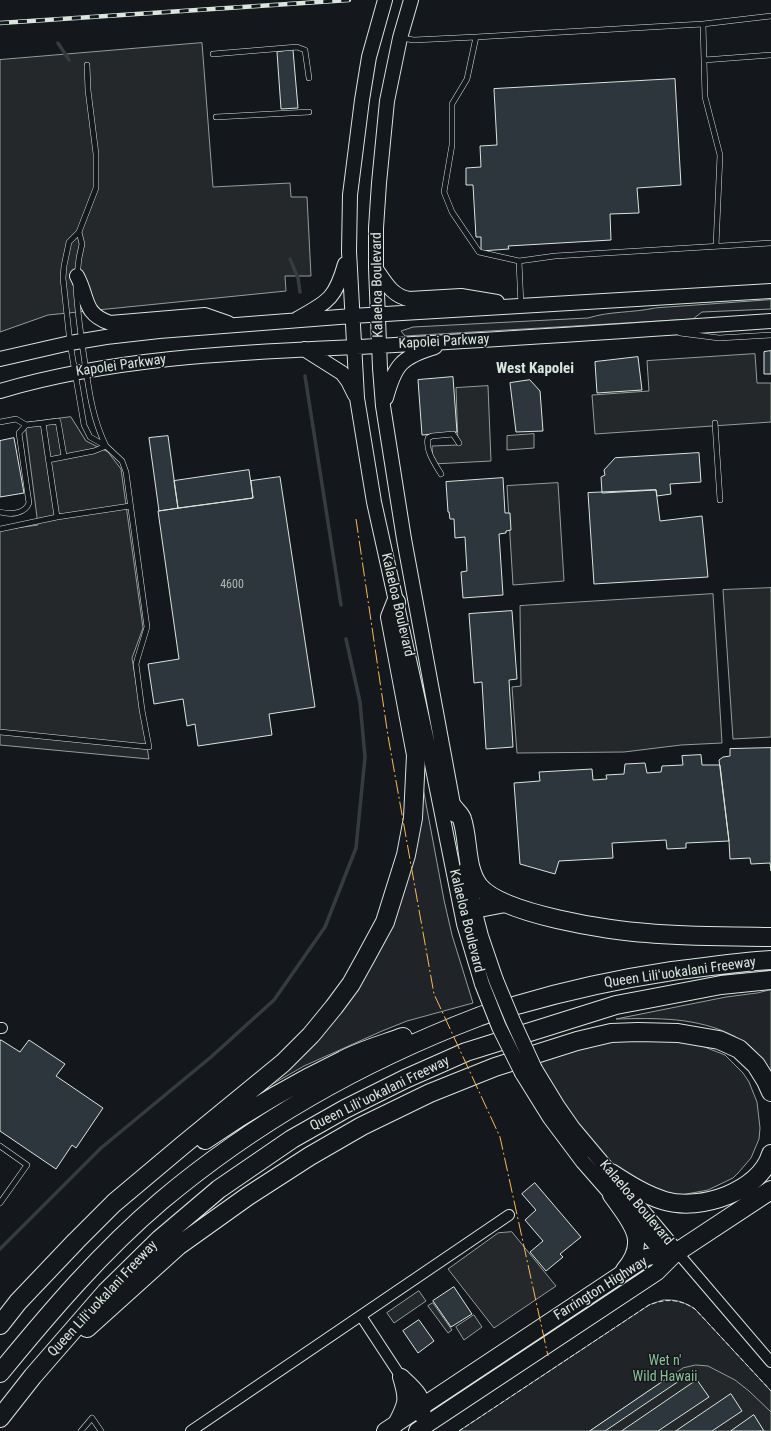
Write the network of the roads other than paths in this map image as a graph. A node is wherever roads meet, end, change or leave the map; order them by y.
1 (385, 0) edge
2 (411, 0) edge
3 (771, 16) edge
4 (703, 24) junction
5 (476, 37) junction
6 (400, 38) junction
7 (213, 54) dead end
8 (771, 55) edge
9 (704, 60) junction
10 (87, 65) dead end
11 (309, 78) dead end
12 (310, 112) dead end
13 (216, 117) dead end
14 (79, 232) junction
15 (771, 243) edge
16 (716, 246) junction
17 (348, 251) junction
18 (519, 261) junction
19 (376, 268) junction
20 (77, 276) junction
21 (771, 291) edge
22 (521, 306) junction
23 (378, 314) junction
24 (352, 316) junction
25 (293, 321) junction
26 (771, 321) edge
27 (234, 325) junction
28 (647, 329) junction
29 (771, 335) edge
30 (455, 341) junction
31 (76, 342) junction
32 (379, 346) junction
33 (353, 347) junction
34 (304, 349) junction
35 (0, 359) edge
36 (80, 371) junction
37 (0, 391) edge
38 (357, 398) junction
39 (383, 406) junction
40 (0, 422) edge
41 (715, 423) dead end
42 (43, 424) junction
43 (26, 425) junction
44 (459, 443) dead end
45 (106, 446) junction
46 (64, 456) junction
47 (48, 460) junction
48 (441, 474) dead end
49 (720, 500) dead end
50 (130, 506) junction
51 (0, 512) edge
52 (57, 517) junction
53 (0, 529) edge
54 (396, 602) junction
55 (0, 732) edge
56 (453, 807) junction
57 (504, 903) junction
58 (474, 909) junction
59 (771, 937) edge
60 (771, 960) edge
61 (771, 980) edge
62 (479, 1017) junction
63 (529, 1071) junction
64 (771, 1092) edge
65 (0, 1146) edge
66 (771, 1154) edge
67 (611, 1173) junction
68 (771, 1190) edge
69 (611, 1195) junction
70 (114, 1203) junction
71 (0, 1204) edge
72 (509, 1215) dead end
73 (677, 1252) junction
74 (620, 1275) junction
75 (18, 1302) junction
76 (361, 1316) junction
77 (0, 1325) edge
78 (0, 1332) edge
79 (771, 1362) edge
80 (0, 1373) edge
81 (33, 1376) junction
82 (401, 1377) junction
83 (455, 1385) junction
84 (415, 1389) junction
85 (422, 1406) junction
86 (0, 1418) edge
87 (391, 1427) edge
88 (426, 1427) edge
89 (81, 1431) edge
90 (101, 1431) edge
91 (190, 1431) edge
92 (414, 1431) edge

1 - 17 main road, Kalaeloa Boulevard
2 - 6 main road, Kalaeloa Boulevard
3 - 4 lane
4 - 5 lane
4 - 9 lane
5 - 6 lane
5 - 18 lane
6 - 19 main road, Kalaeloa Boulevard
7 - 11 lane
8 - 9 lane
9 - 16 lane
10 - 14 lane
12 - 13 lane
14 - 20 lane
14 - 31 lane
15 - 16 lane
16 - 18 lane
17 - 24 main road, Kalaeloa Boulevard
17 - 25 main road
18 - 22 lane
19 - 22 main road
19 - 23 main road, Kalaeloa Boulevard
20 - 27 main road
20 - 31 lane
21 - 22 main road
22 - 23 main road
23 - 24 main road
23 - 32 main road, Kalaeloa Boulevard
24 - 25 main road
24 - 33 main road, Kalaeloa Boulevard
25 - 27 main road
26 - 28 main road, Kapolei Parkway
27 - 31 main road
28 - 29 lane
28 - 30 main road, Kapolei Parkway
30 - 32 main road, Kapolei Parkway
30 - 39 main road
31 - 35 main road
31 - 36 lane
31 - 36 lane
32 - 33 main road, Kapolei Parkway
32 - 39 main road, Kalaeloa Boulevard
33 - 34 main road, Kapolei Parkway
33 - 38 main road, Kalaeloa Boulevard
34 - 36 main road, Kapolei Parkway
34 - 38 main road
36 - 37 main road, Kapolei Parkway
36 - 45 lane
36 - 45 lane
38 - 54 main road, Kalaeloa Boulevard
39 - 56 main road, Kalaeloa Boulevard
40 - 43 lane
41 - 49 lane
42 - 43 lane
42 - 46 lane
42 - 47 lane
43 - 51 lane
44 - 48 lane
45 - 46 lane
45 - 50 lane
46 - 47 lane
47 - 52 lane
50 - 52 lane
50 - 55 lane
52 - 53 lane
54 - 63 main road, Kalaeloa Boulevard, bridge
54 - 70 highway
56 - 57 highway
56 - 58 main road, Kalaeloa Boulevard
57 - 58 highway
57 - 59 highway
58 - 63 main road, Kalaeloa Boulevard, bridge
60 - 62 highway, Queen Liliʻuokalani Freeway
61 - 81 highway, Queen Liliʻuokalani Freeway
62 - 70 highway
62 - 80 highway, Queen Liliʻuokalani Freeway
63 - 67 main road, Kalaeloa Boulevard
63 - 69 main road, Kalaeloa Boulevard
64 - 81 highway
65 - 71 lane
66 - 67 highway
67 - 73 main road, Kalaeloa Boulevard
68 - 73 highway
69 - 73 main road, Kalaeloa Boulevard
69 - 74 main road
70 - 75 highway
72 - 76 street
73 - 74 main road, Farrington Highway
73 - 79 street
73 - 88 main road, Farrington Highway
74 - 83 main road, Farrington Highway
75 - 77 highway
75 - 78 highway
76 - 82 street
76 - 91 street
81 - 86 highway, Queen Liliʻuokalani Freeway
82 - 84 main road
82 - 87 main road
83 - 84 main road
83 - 85 main road, Farrington Highway
84 - 85 main road
85 - 87 main road, Farrington Highway
85 - 92 main road
89 - 90 lane

